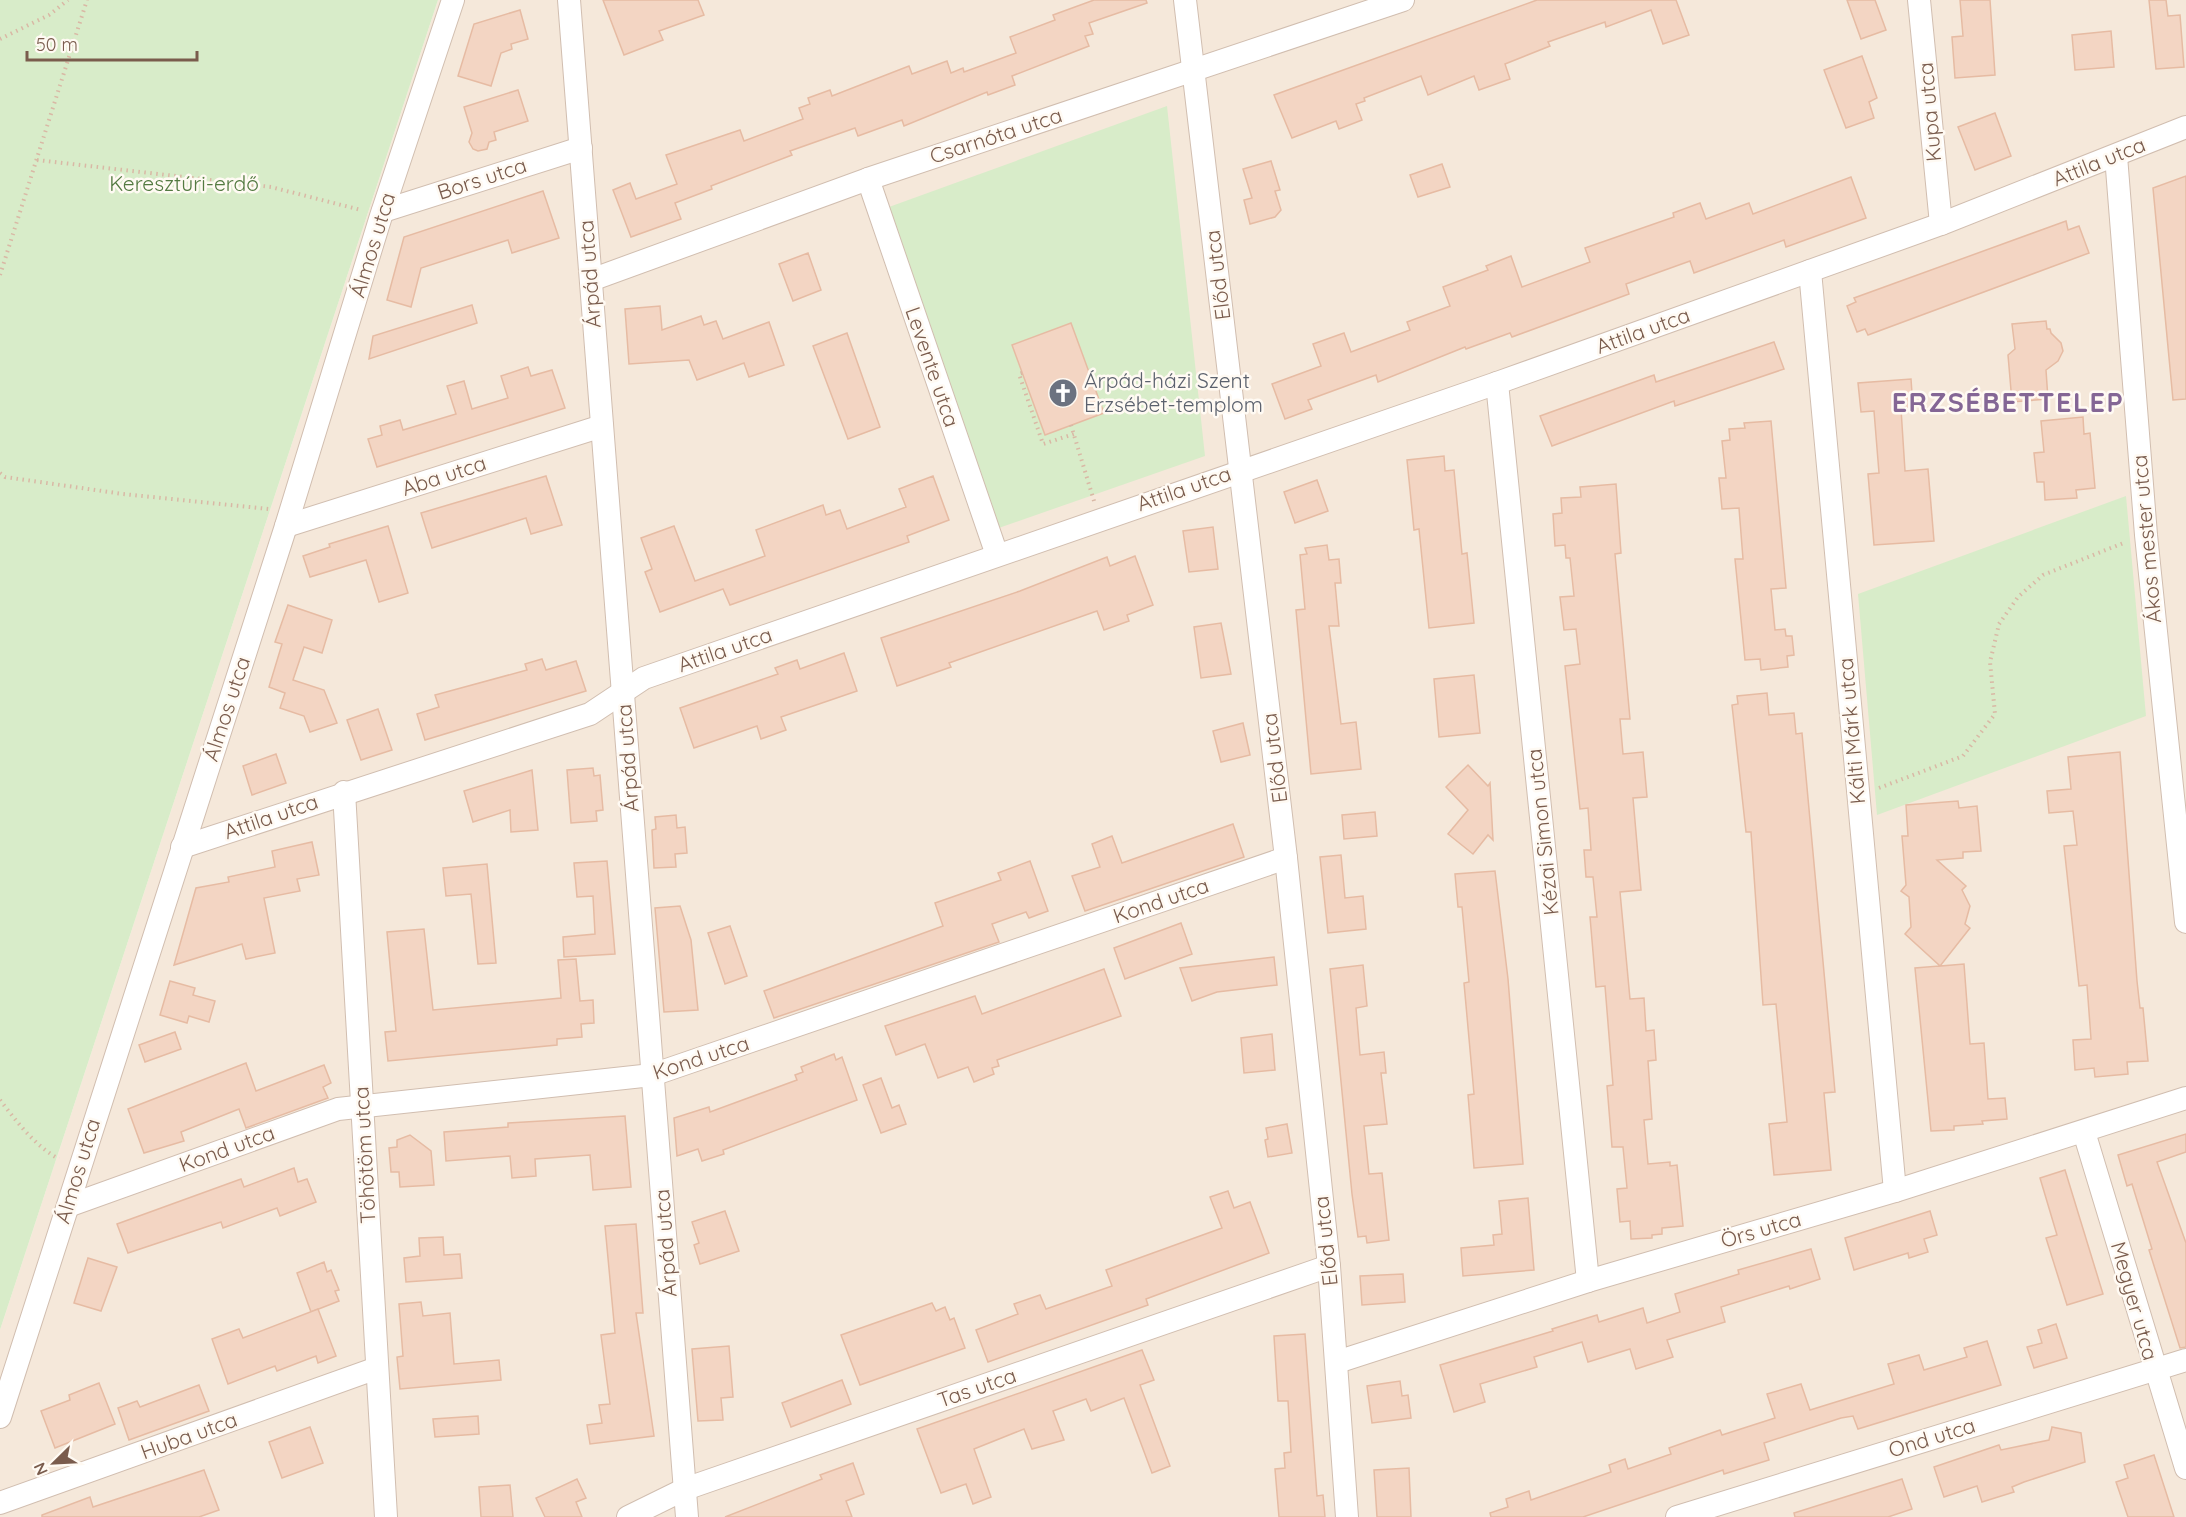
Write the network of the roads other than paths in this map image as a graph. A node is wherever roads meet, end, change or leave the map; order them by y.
1 (453, 0) edge
2 (569, 0) edge
3 (1185, 0) edge
4 (1403, 0) edge
5 (1919, 0) edge
6 (1194, 70) junction
7 (2186, 127) edge
8 (581, 148) junction
9 (2116, 156) junction
10 (868, 179) junction
11 (382, 213) junction
12 (1941, 224) junction
13 (1810, 271) junction
14 (591, 280) junction
15 (1497, 383) junction
16 (602, 426) junction
17 (1241, 470) junction
18 (288, 519) junction
19 (997, 555) junction
20 (623, 694) junction
21 (344, 792) junction
22 (183, 846) junction
23 (1286, 858) junction
24 (2186, 922) edge
25 (652, 1075) junction
26 (2186, 1098) edge
27 (363, 1107) junction
28 (2084, 1132) junction
29 (1895, 1191) junction
30 (68, 1206) junction
31 (1329, 1266) junction
32 (1588, 1281) junction
33 (2186, 1360) edge
34 (1337, 1362) junction
35 (378, 1368) junction
36 (2154, 1370) junction
37 (0, 1417) edge
38 (2186, 1468) edge
39 (685, 1489) junction
40 (0, 1503) edge
41 (386, 1517) edge
42 (628, 1517) edge
43 (687, 1517) edge
44 (1347, 1517) edge
45 (1677, 1517) edge

1 - 11 street, Álmos utca
2 - 8 street, Árpád utca
3 - 6 street, Előd utca
4 - 6 street, Csarnóta utca
5 - 12 street, Kupa utca
6 - 10 street, Csarnóta utca
6 - 17 street, Előd utca
7 - 9 street, Attila utca
8 - 11 street, Bors utca
8 - 14 street, Árpád utca
9 - 12 street, Attila utca
9 - 24 street, Ákos mester utca
10 - 14 street, Csarnóta utca
10 - 19 street, Levente utca
11 - 18 street, Álmos utca
12 - 13 street, Attila utca
13 - 15 street, Attila utca
13 - 29 street, Kálti Márk utca
14 - 16 street, Árpád utca
15 - 17 street, Attila utca
15 - 32 street, Kézai Simon utca
16 - 18 street, Aba utca
16 - 20 street, Árpád utca
17 - 19 street, Attila utca
17 - 23 street, Előd utca
18 - 22 street, Álmos utca
19 - 20 street, Attila utca
20 - 21 street, Attila utca
20 - 25 street, Árpád utca
21 - 22 street, Attila utca
21 - 27 street, Töhötöm utca
22 - 30 street, Álmos utca
23 - 25 street, Kond utca
23 - 31 street, Előd utca
25 - 27 street, Kond utca
25 - 39 street, Árpád utca
26 - 28 street, Örs utca
27 - 30 street, Kond utca
27 - 35 street, Töhötöm utca
28 - 29 street, Örs utca
28 - 36 street, Megyer utca
29 - 32 street, Örs utca
30 - 37 street, Álmos utca
31 - 34 street, Előd utca
31 - 39 street, Tas utca
32 - 34 street, Örs utca
33 - 36 street, Ond utca
34 - 44 street, Előd utca
35 - 40 street, Huba utca
35 - 41 street, Töhötöm utca
36 - 38 street, Megyer utca
36 - 45 street, Ond utca
39 - 42 street, Tas utca
39 - 43 street, Árpád utca

